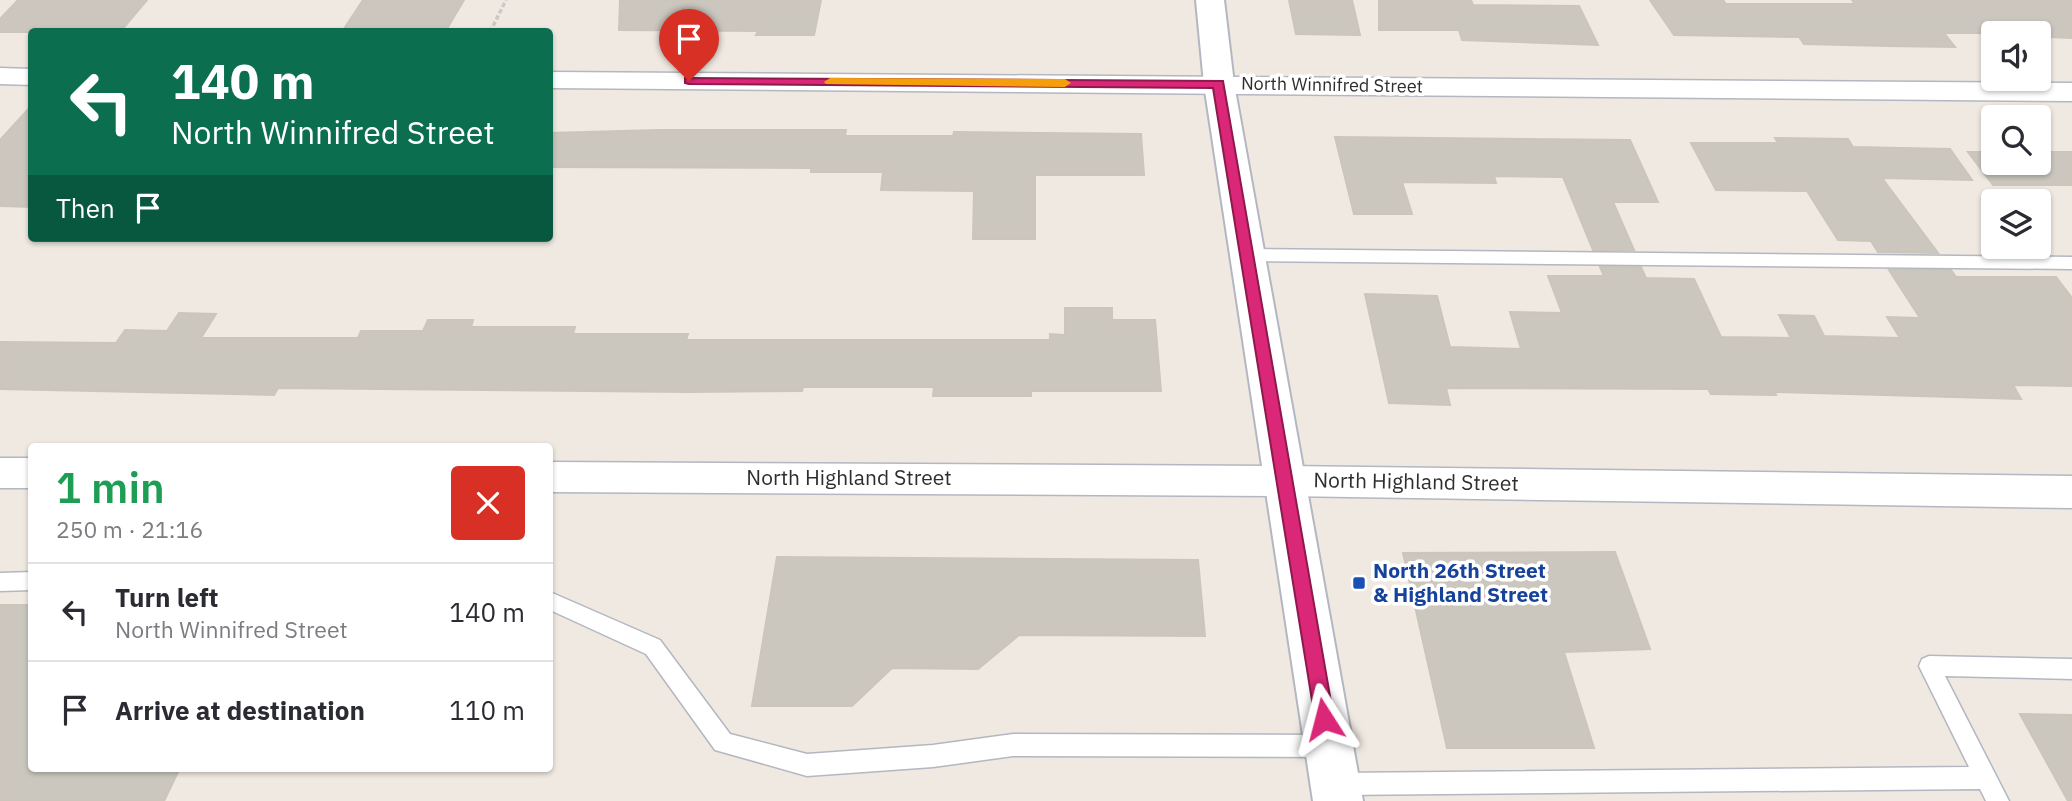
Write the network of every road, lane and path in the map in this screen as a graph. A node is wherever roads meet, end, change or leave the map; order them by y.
1 (506, 0) edge
2 (1210, 0) edge
3 (492, 28) edge
4 (0, 76) edge
5 (28, 77) edge
6 (553, 80) edge
7 (1219, 84) junction
8 (2072, 92) edge
9 (1247, 255) junction
10 (2072, 263) edge
11 (0, 473) edge
12 (28, 473) edge
13 (553, 477) edge
14 (1286, 481) junction
15 (2072, 492) edge
16 (28, 581) edge
17 (0, 582) edge
18 (553, 602) edge
19 (2072, 669) edge
20 (1329, 746) junction
21 (1986, 778) junction
22 (1336, 793) edge
23 (1997, 801) edge

1 - 3 path
2 - 7 street
4 - 5 street
6 - 7 street, North Winnifred Street
7 - 8 street, North Winnifred Street
7 - 9 street
9 - 10 lane
9 - 14 street
11 - 12 street
13 - 14 street, North Highland Street
14 - 15 street, North Highland Street
14 - 20 street
16 - 17 lane
18 - 20 lane
19 - 21 lane
20 - 22 street
21 - 22 lane
21 - 23 lane

